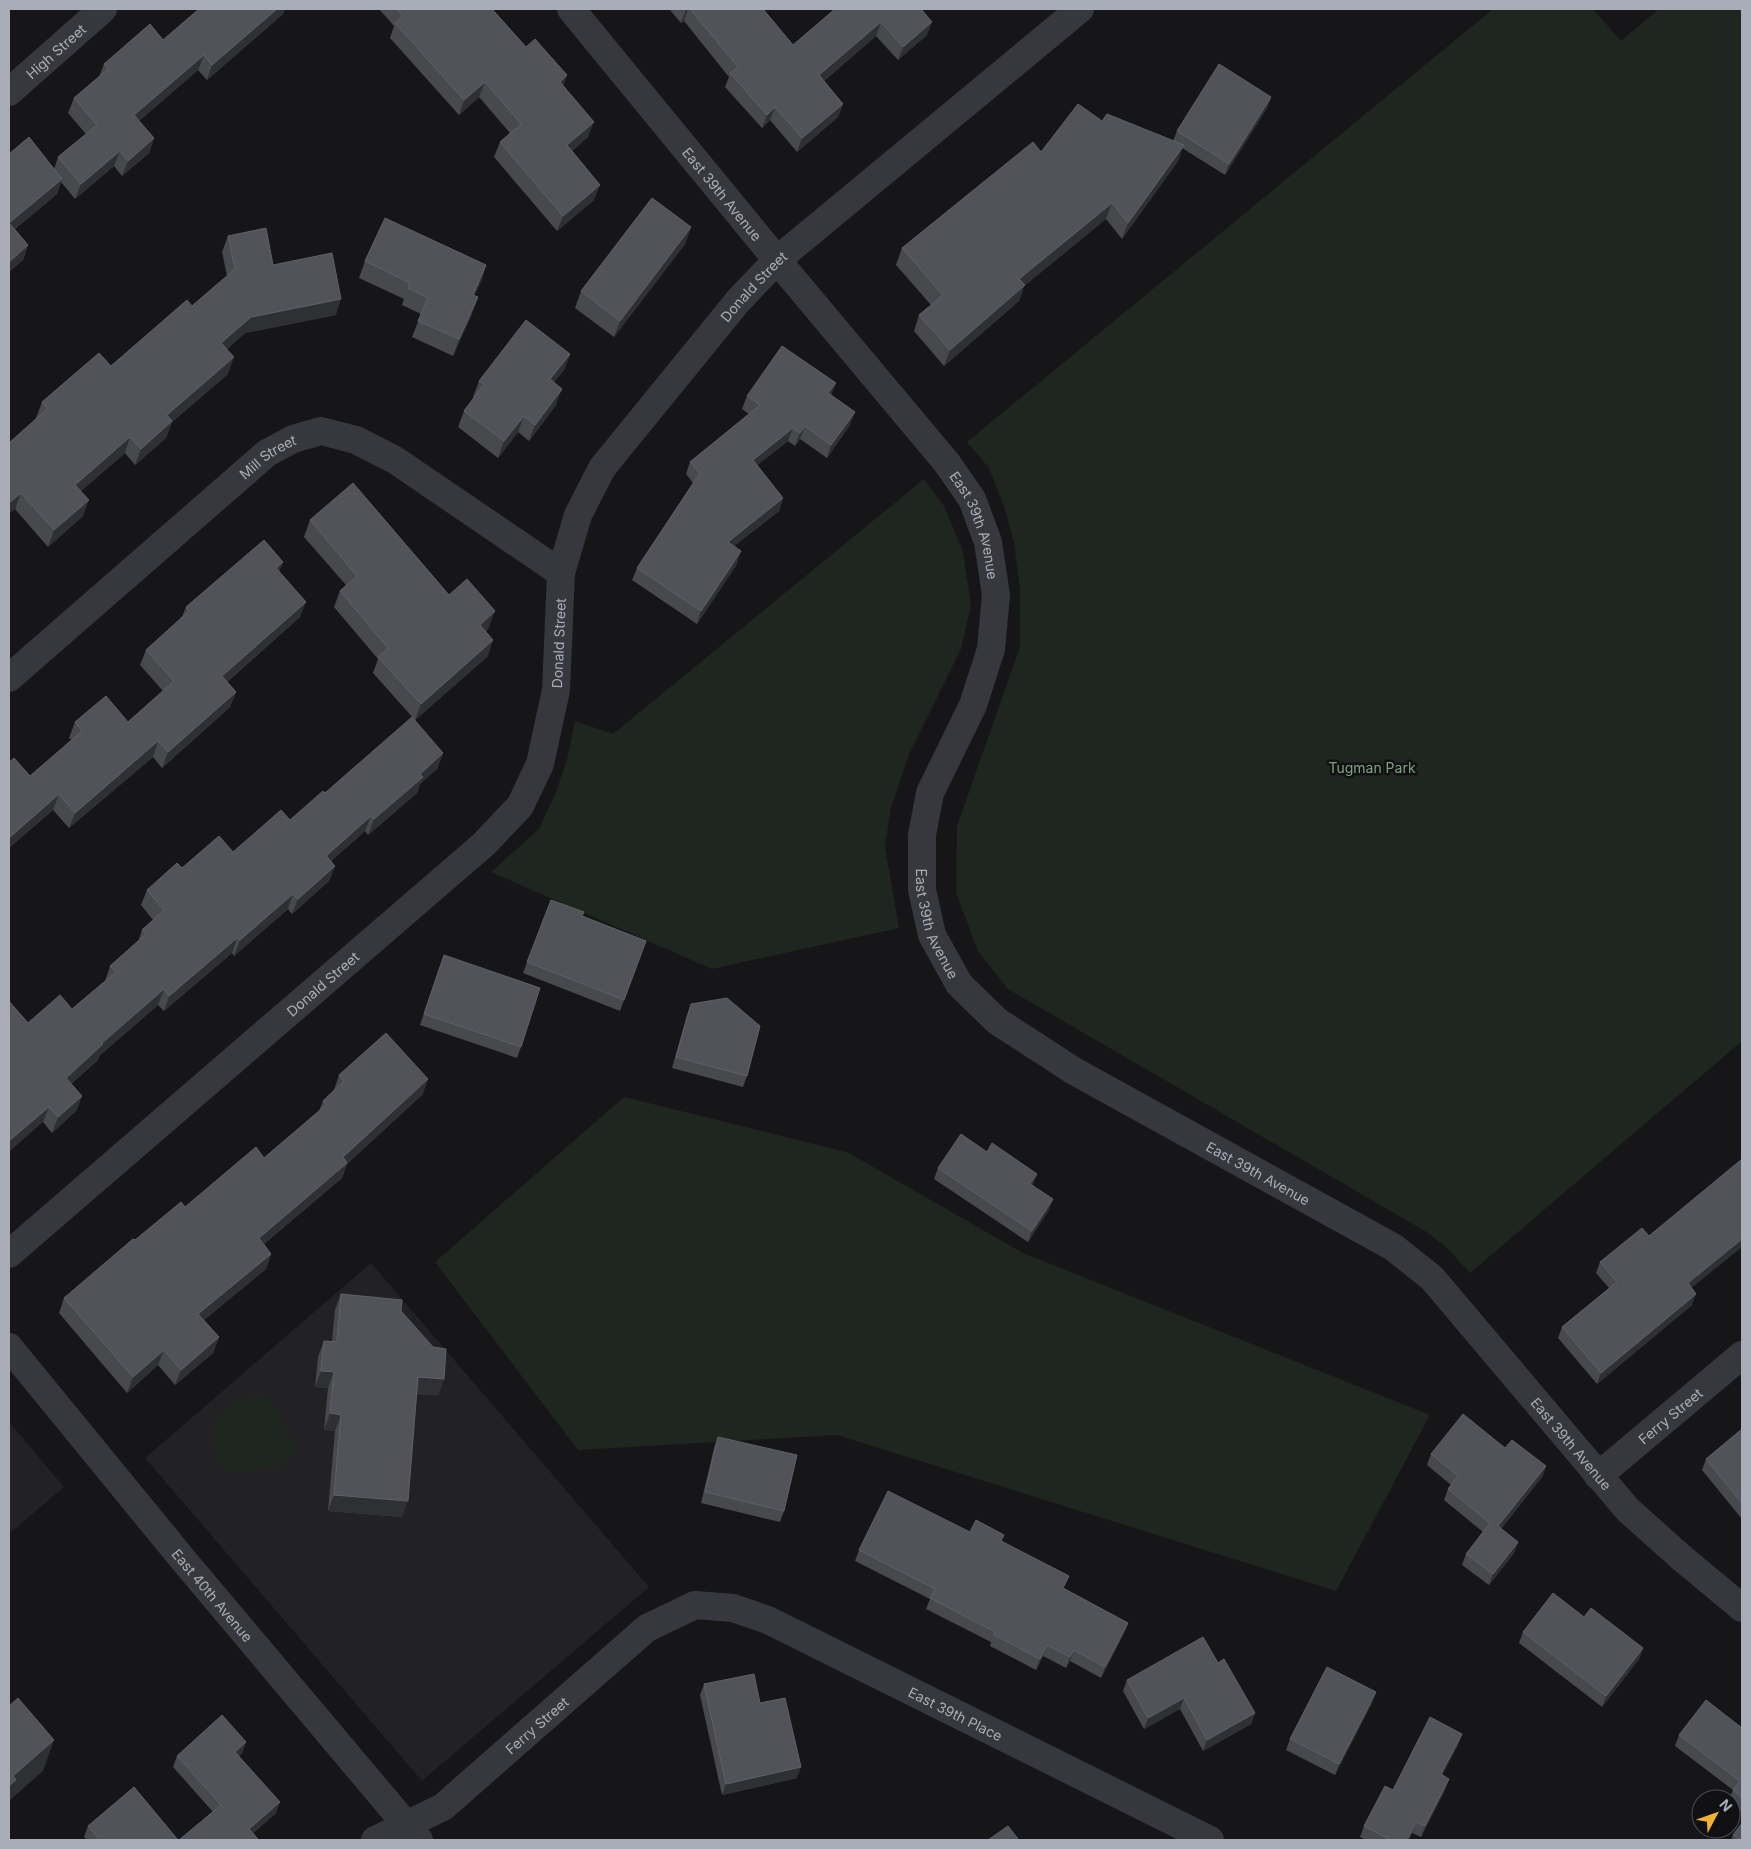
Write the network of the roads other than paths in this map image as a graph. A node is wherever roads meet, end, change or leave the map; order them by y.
1 (103, 9) edge
2 (571, 9) edge
3 (1080, 9) edge
4 (9, 92) edge
5 (777, 260) junction
6 (561, 574) junction
7 (9, 678) edge
8 (9, 1254) edge
9 (9, 1347) edge
10 (1742, 1355) edge
11 (1598, 1476) junction
12 (695, 1605) joint
13 (1742, 1608) edge
14 (412, 1833) edge
15 (374, 1840) edge
16 (1210, 1840) edge

1 - 4 street, High Street
2 - 5 street, East 39th Avenue
3 - 5 street, Donald Street
5 - 6 street, Donald Street
5 - 11 street, East 39th Avenue
6 - 7 street, Mill Street
6 - 8 street, Donald Street
9 - 14 street, East 40th Avenue
10 - 11 street, Ferry Street
11 - 13 street, East 39th Avenue
12 - 14 street, Ferry Street
12 - 16 street, East 39th Place
14 - 15 street, Ferry Street

